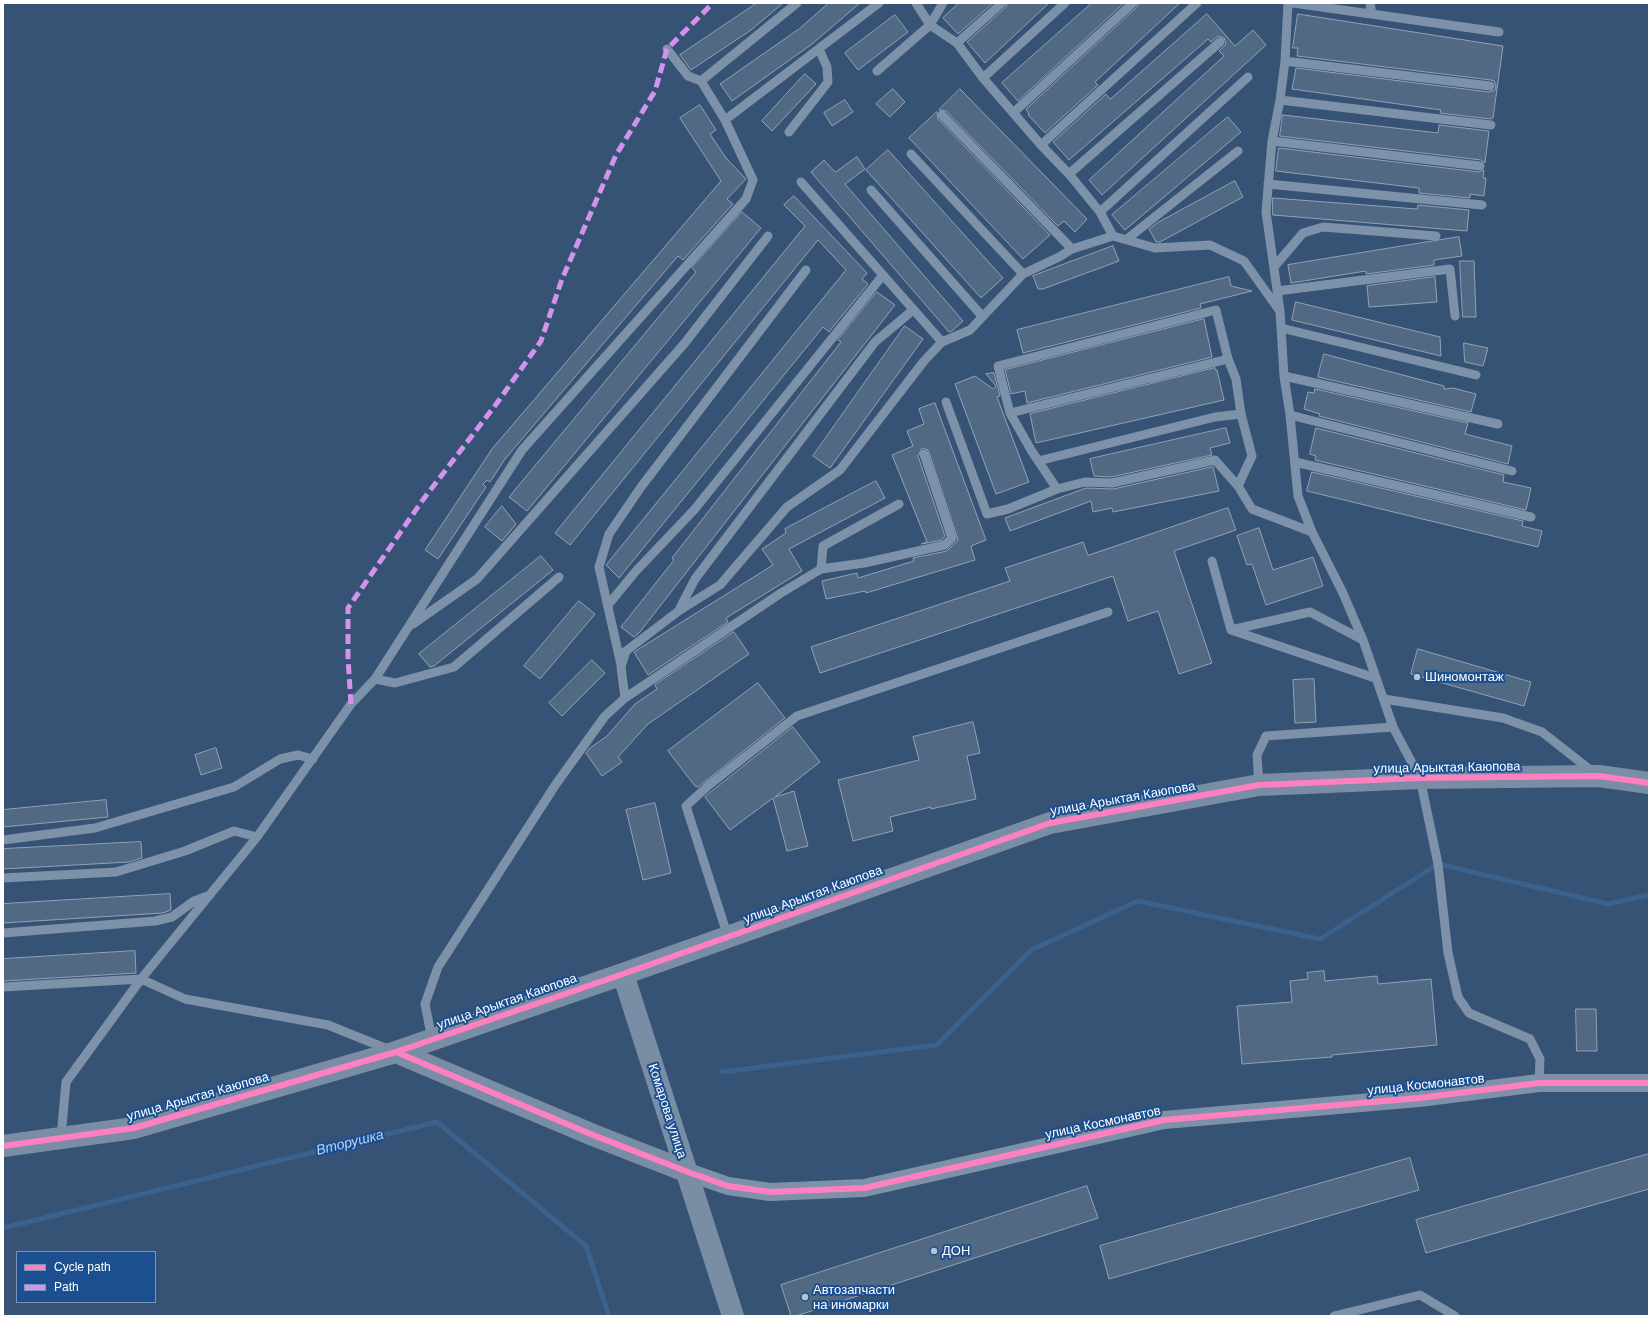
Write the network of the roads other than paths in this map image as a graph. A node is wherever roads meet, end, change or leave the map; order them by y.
1 (797, 3) edge
2 (879, 3) edge
3 (916, 3) edge
4 (943, 3) edge
5 (1002, 3) edge
6 (1065, 3) edge
7 (1133, 3) edge
8 (1197, 3) edge
9 (1288, 3) edge
10 (1293, 3) edge
11 (1370, 3) edge
12 (1372, 14) junction
13 (930, 25) junction
14 (1499, 32) dead end
15 (1220, 42) dead end
16 (957, 43) junction
17 (667, 49) dead end
18 (819, 49) junction
19 (1285, 61) junction
20 (877, 71) dead end
21 (983, 78) junction
22 (1248, 78) dead end
23 (701, 81) junction
24 (1490, 86) dead end
25 (1280, 100) junction
26 (1013, 112) junction
27 (942, 115) dead end
28 (725, 120) junction
29 (1491, 125) dead end
30 (789, 132) dead end
31 (1272, 141) junction
32 (1040, 145) junction
33 (1238, 151) dead end
34 (911, 154) dead end
35 (1480, 166) dead end
36 (1069, 174) junction
37 (800, 182) dead end
38 (1268, 184) junction
39 (871, 190) dead end
40 (1482, 205) dead end
41 (1100, 212) junction
42 (768, 236) dead end
43 (1113, 236) junction
44 (1436, 236) dead end
45 (1127, 239) junction
46 (1072, 249) junction
47 (1274, 267) junction
48 (806, 270) dead end
49 (1023, 274) junction
50 (883, 275) junction
51 (1277, 291) junction
52 (913, 310) junction
53 (1280, 311) junction
54 (982, 316) junction
55 (1455, 316) dead end
56 (1281, 328) junction
57 (942, 342) junction
58 (1228, 359) junction
59 (1476, 375) dead end
60 (1284, 376) junction
61 (946, 402) dead end
62 (1010, 413) junction
63 (1241, 414) junction
64 (1290, 415) junction
65 (1498, 424) dead end
66 (924, 454) dead end
67 (1038, 461) junction
68 (1295, 462) junction
69 (1512, 471) dead end
70 (1238, 486) junction
71 (1057, 489) junction
72 (899, 504) dead end
73 (1531, 517) dead end
74 (1312, 532) junction
75 (1212, 561) dead end
76 (821, 569) junction
77 (559, 577) dead end
78 (608, 605) junction
79 (680, 610) junction
80 (1108, 612) dead end
81 (408, 627) junction
82 (1231, 630) junction
83 (1363, 640) junction
84 (621, 667) junction
85 (1375, 678) junction
86 (375, 679) junction
87 (625, 698) junction
88 (1384, 699) junction
89 (1393, 727) junction
90 (313, 759) junction
91 (1599, 776) junction
92 (1420, 778) junction
93 (1649, 783) edge
94 (1259, 785) junction
95 (257, 837) junction
96 (3, 840) edge
97 (3, 878) edge
98 (211, 894) junction
99 (3, 933) edge
100 (728, 937) junction
101 (623, 974) junction
102 (141, 980) junction
103 (3, 987) edge
104 (432, 1039) junction
105 (396, 1052) junction
106 (1539, 1083) junction
107 (1649, 1083) edge
108 (61, 1139) junction
109 (3, 1146) edge
110 (688, 1172) junction
111 (733, 1316) edge
112 (1334, 1316) edge
113 (1455, 1316) edge

1 - 23 lane
2 - 18 lane
3 - 13 lane
4 - 13 lane
5 - 16 lane
6 - 21 lane
7 - 26 lane
8 - 32 lane
9 - 19 lane
10 - 12 lane
11 - 12 lane
12 - 14 lane
13 - 16 lane
13 - 20 lane
15 - 36 lane
16 - 21 lane
17 - 23 lane
18 - 28 lane
18 - 30 lane
19 - 24 lane
19 - 25 lane
21 - 26 lane
22 - 41 lane
23 - 28 lane
25 - 29 lane
25 - 31 lane
26 - 32 lane
27 - 46 lane
28 - 81 lane
31 - 35 lane
31 - 38 lane
32 - 36 lane
33 - 45 lane
34 - 49 lane
36 - 41 lane
37 - 50 lane
38 - 40 lane
38 - 47 lane
39 - 54 lane
41 - 43 lane
42 - 81 lane
43 - 45 lane
43 - 46 lane
44 - 47 lane
45 - 53 lane
46 - 49 lane
47 - 51 lane
48 - 78 lane
49 - 54 lane
50 - 52 lane
50 - 78 lane
51 - 53 lane
51 - 55 lane
52 - 57 lane
52 - 79 lane
53 - 56 lane
54 - 57 lane
56 - 59 lane
56 - 60 lane
57 - 79 lane
58 - 62 lane
58 - 62 lane
58 - 63 lane
60 - 64 lane
60 - 65 lane
61 - 71 lane
62 - 67 lane
63 - 67 lane
63 - 70 lane
64 - 68 lane
64 - 69 lane
66 - 76 lane
67 - 71 lane
68 - 73 lane
68 - 74 lane
70 - 71 lane
70 - 74 lane
72 - 76 lane
74 - 83 lane
75 - 82 lane
76 - 87 lane
77 - 86 lane
78 - 84 lane
79 - 84 lane
80 - 100 lane
81 - 86 lane
82 - 83 lane
82 - 85 lane
83 - 85 lane
84 - 87 lane
85 - 88 lane
86 - 90 lane
87 - 104 lane
88 - 89 lane
88 - 91 lane
89 - 92 lane
89 - 94 lane
90 - 95 lane
90 - 96 lane
91 - 92 street, улица Арыктая Каюпова
91 - 93 street, улица Арыктая Каюпова
92 - 94 street, улица Арыктая Каюпова
92 - 106 lane
94 - 100 street, улица Арыктая Каюпова
95 - 97 lane
95 - 98 lane
98 - 99 lane
98 - 102 lane
100 - 101 street, улица Арыктая Каюпова
101 - 104 street, улица Арыктая Каюпова
101 - 110 street, Комарова улица
102 - 103 lane
102 - 105 lane
102 - 108 lane
104 - 105 street, улица Арыктая Каюпова
105 - 108 street, улица Арыктая Каюпова
105 - 110 street
106 - 107 street, улица Космонавтов
106 - 110 street, улица Космонавтов
108 - 109 street, улица Арыктая Каюпова
110 - 111 street, Комарова улица
112 - 113 lane

